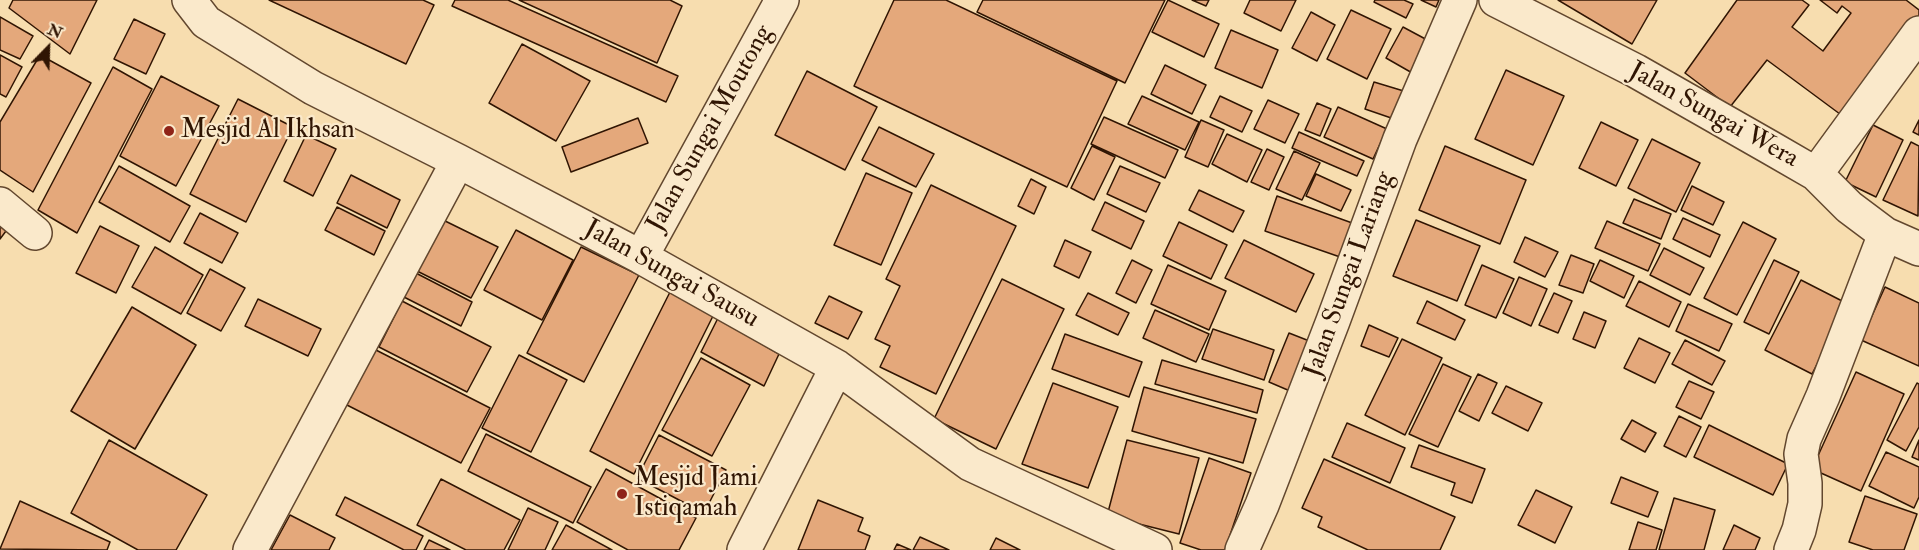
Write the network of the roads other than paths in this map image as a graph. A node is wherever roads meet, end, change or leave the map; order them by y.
1 (189, 0) edge
2 (782, 0) edge
3 (1460, 0) edge
4 (1496, 0) edge
5 (1919, 33) edge
6 (459, 162) junction
7 (1816, 174) junction
8 (0, 204) edge
9 (35, 233) dead end
10 (1886, 234) junction
11 (1919, 249) edge
12 (641, 257) junction
13 (837, 367) junction
14 (250, 550) edge
15 (744, 550) edge
16 (1155, 550) edge
17 (1242, 550) edge
18 (1791, 550) edge

1 - 6 street, Jalan Sungai Sausu
2 - 12 street, Jalan Sungai Moutong
3 - 17 street, Jalan Sungai Lariang
4 - 7 street, Jalan Sungai Wera
5 - 7 street
6 - 12 street, Jalan Sungai Sausu
6 - 14 street
7 - 10 street, Jalan Sungai Wera
8 - 9 street
10 - 11 street, Jalan Sungai Wera
10 - 18 street
12 - 13 street, Jalan Sungai Sausu
13 - 15 street
13 - 16 street, Jalan Sungai Sausu

